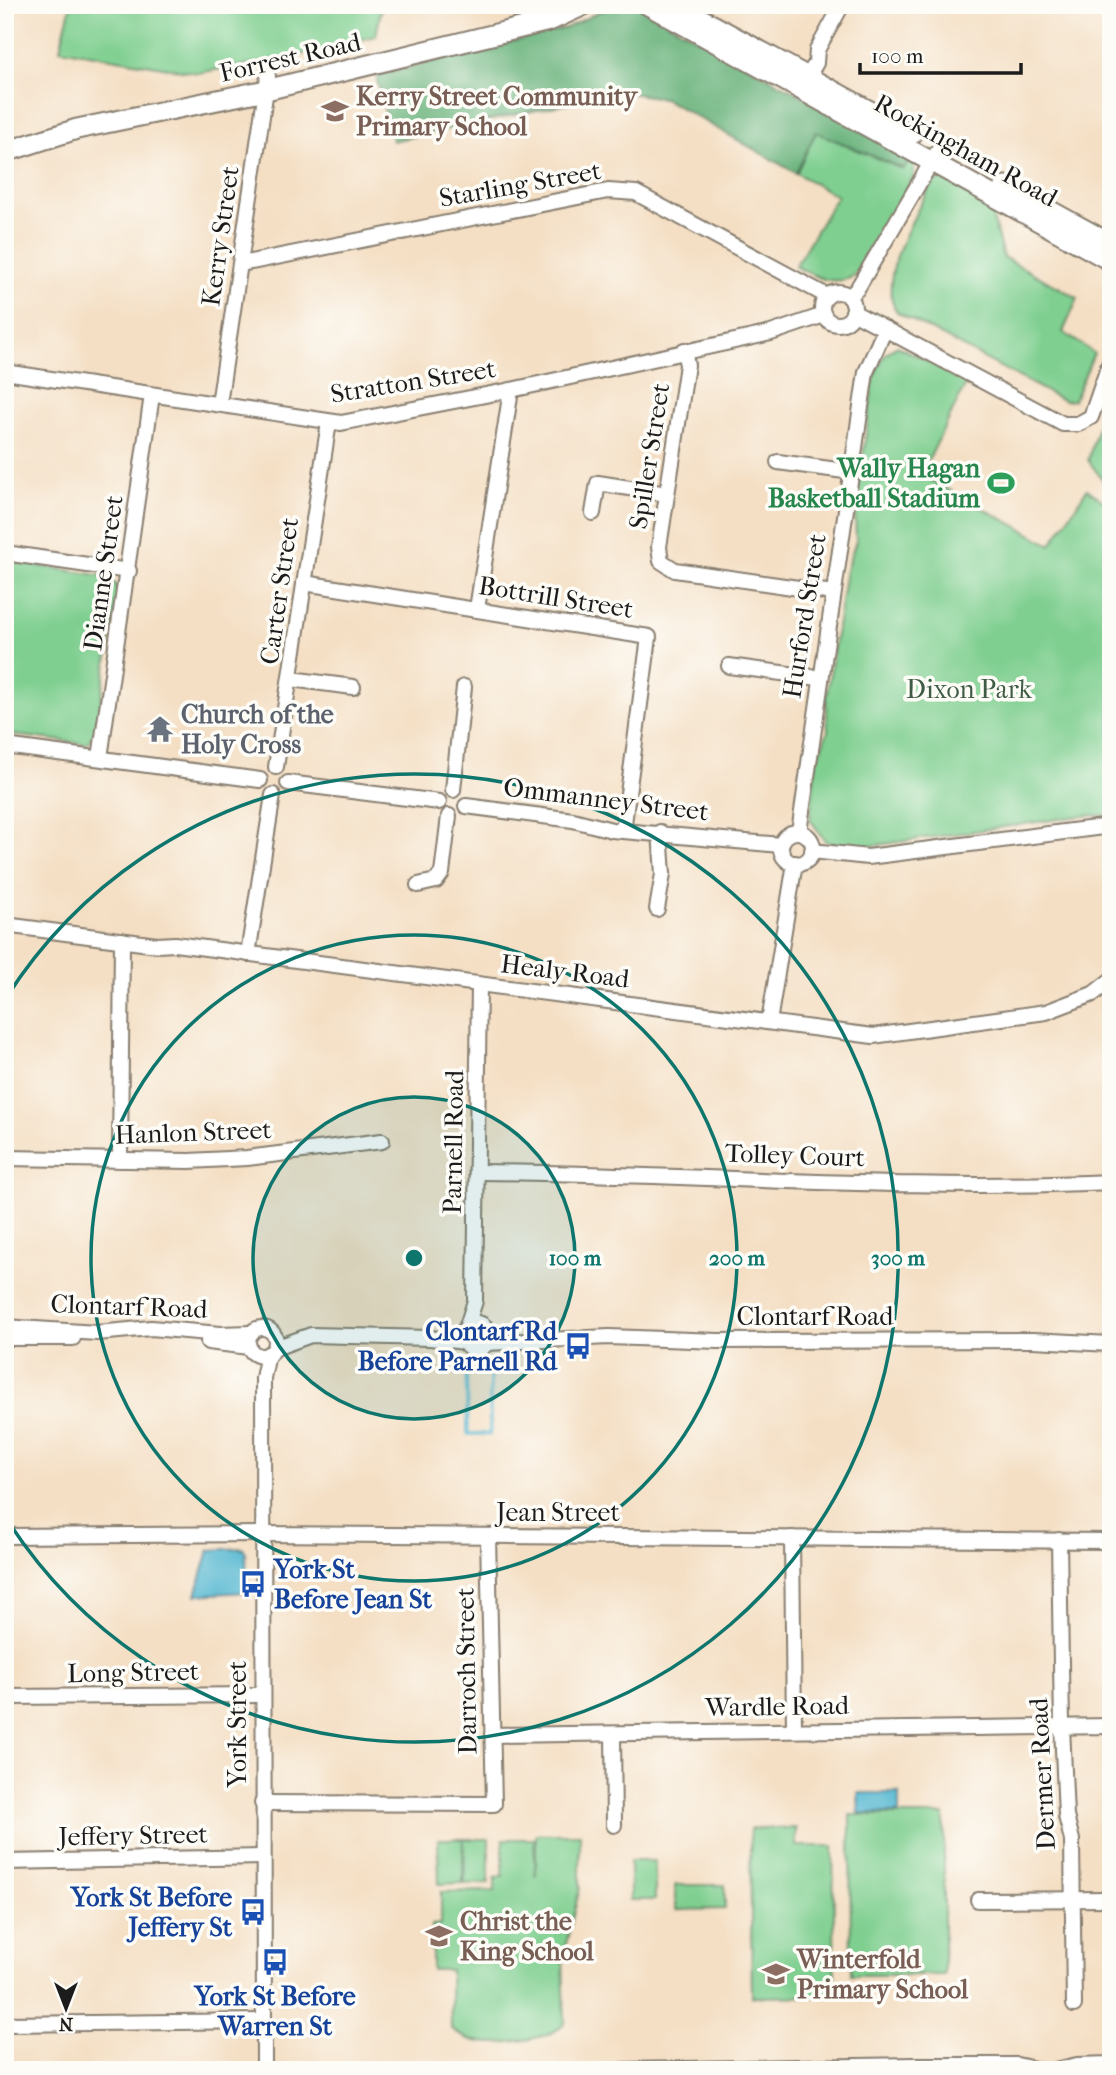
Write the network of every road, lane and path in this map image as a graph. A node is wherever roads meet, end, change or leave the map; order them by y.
1 (564, 5) edge
2 (584, 5) edge
3 (648, 5) edge
4 (676, 5) edge
5 (842, 5) edge
6 (808, 76) junction
7 (267, 83) junction
8 (5, 143) edge
9 (5, 152) edge
10 (936, 155) junction
11 (1111, 244) edge
12 (1111, 261) edge
13 (241, 264) junction
14 (827, 296) junction
15 (849, 297) junction
16 (853, 312) junction
17 (824, 315) junction
18 (885, 329) junction
19 (684, 350) junction
20 (1111, 359) edge
21 (5, 372) edge
22 (511, 390) junction
23 (152, 395) junction
24 (219, 404) junction
25 (329, 422) junction
26 (778, 461) dead end
27 (852, 472) junction
28 (667, 494) junction
29 (593, 513) dead end
30 (5, 553) edge
31 (129, 571) junction
32 (304, 583) junction
33 (833, 593) junction
34 (477, 609) junction
35 (729, 666) dead end
36 (819, 678) junction
37 (291, 679) junction
38 (464, 687) dead end
39 (353, 688) dead end
40 (5, 746) edge
41 (100, 758) junction
42 (276, 767) junction
43 (260, 780) junction
44 (288, 783) junction
45 (453, 790) junction
46 (273, 795) junction
47 (439, 802) junction
48 (466, 806) junction
49 (449, 816) junction
50 (1111, 826) edge
51 (624, 831) junction
52 (660, 832) junction
53 (799, 832) junction
54 (781, 845) junction
55 (812, 851) junction
56 (794, 863) junction
57 (418, 885) dead end
58 (657, 909) dead end
59 (5, 925) edge
60 (122, 940) junction
61 (248, 954) junction
62 (1111, 980) edge
63 (479, 985) junction
64 (769, 1022) junction
65 (382, 1141) dead end
66 (5, 1158) edge
67 (120, 1160) junction
68 (478, 1172) junction
69 (1111, 1182) edge
70 (475, 1301) junction
71 (5, 1327) edge
72 (466, 1333) junction
73 (486, 1333) junction
74 (5, 1338) edge
75 (1111, 1344) edge
76 (262, 1345) junction
77 (261, 1534) junction
78 (5, 1536) edge
79 (488, 1536) junction
80 (792, 1538) junction
81 (1059, 1540) junction
82 (1111, 1541) edge
83 (262, 1695) junction
84 (5, 1698) edge
85 (1062, 1726) junction
86 (1111, 1726) edge
87 (794, 1730) junction
88 (613, 1734) junction
89 (492, 1735) junction
90 (262, 1803) junction
91 (614, 1825) dead end
92 (263, 1857) junction
93 (5, 1862) edge
94 (1071, 1899) junction
95 (1111, 1899) edge
96 (978, 1900) dead end
97 (1074, 2005) dead end
98 (264, 2021) junction
99 (5, 2024) edge
100 (1111, 2064) edge
101 (887, 2067) edge
102 (748, 2068) edge
103 (264, 2070) edge
104 (624, 2070) edge
105 (1039, 2070) edge
106 (1055, 2070) edge

1 - 7 main road, Forrest Road
2 - 7 main road, Forrest Road
3 - 10 main road, Rockingham Road
4 - 6 main road, Rockingham Road
5 - 6 street
6 - 10 main road, Rockingham Road
7 - 8 main road, Forrest Road
7 - 9 main road, Forrest Road
7 - 13 street, Kerry Street
10 - 11 main road, Rockingham Road
10 - 12 main road, Rockingham Road
10 - 15 street
13 - 14 street, Starling Street
13 - 24 street, Kerry Street
14 - 15 street
14 - 17 street
15 - 16 street
16 - 17 street
16 - 18 street
17 - 19 street, Stratton Street
18 - 20 street
18 - 27 street, Hurford Street
19 - 22 street, Stratton Street
19 - 28 street, Spiller Street
21 - 23 street, Stratton Street
22 - 25 street, Stratton Street
22 - 34 street
23 - 24 street, Stratton Street
23 - 31 street, Dianne Street
24 - 25 street, Stratton Street
25 - 32 street, Carter Street
26 - 27 street
27 - 33 street, Hurford Street
28 - 29 street
28 - 33 street, Spiller Street
30 - 31 street
31 - 41 street, Dianne Street
32 - 34 street, Bottrill Street
32 - 37 street, Carter Street
33 - 36 street, Hurford Street
34 - 51 street, Bottrill Street
35 - 36 street
36 - 53 street, Hurford Street
37 - 39 street
37 - 42 street, Carter Street
38 - 45 street
40 - 41 street
41 - 43 street
42 - 43 street
42 - 44 street
43 - 46 street
44 - 46 street
44 - 47 street
45 - 47 street
45 - 48 street
46 - 61 street
47 - 49 street
48 - 49 street
48 - 51 street, Ommanney Street
49 - 57 street
50 - 55 street
51 - 52 street, Ommanney Street
52 - 54 street, Ommanney Street
52 - 58 street
53 - 54 street
53 - 55 street
54 - 56 street
55 - 56 street
56 - 64 street
59 - 60 street, Healy Road
60 - 61 street, Healy Road
60 - 67 street
61 - 63 street, Healy Road
62 - 64 street, Healy Road
63 - 64 street, Healy Road
63 - 68 street, Parnell Road
65 - 67 street, Hanlon Street
66 - 67 street, Hanlon Street
68 - 69 street, Tolley Court
68 - 70 street, Parnell Road
70 - 72 street, Parnell Road
70 - 73 street, Parnell Road
71 - 76 street, Clontarf Road
72 - 73 street
72 - 73 street
72 - 76 street, Clontarf Road
73 - 75 street, Clontarf Road
74 - 76 street, Clontarf Road
76 - 77 street, York Street
77 - 78 street, Jean Street
77 - 79 street, Jean Street
77 - 83 street, York Street
79 - 80 street, Jean Street
79 - 89 street, Darroch Street
80 - 81 street, Jean Street
80 - 87 street
81 - 82 street, Jean Street
81 - 85 street, Dermer Road
83 - 84 street, Long Street
83 - 90 street, York Street
85 - 86 street, Wardle Road
85 - 87 street, Wardle Road
85 - 94 street, Dermer Road
87 - 88 street, Wardle Road
88 - 89 street, Wardle Road
88 - 91 street
89 - 90 street, Darroch Street
90 - 92 street, York Street
92 - 93 street, Jeffery Street
92 - 98 street, York Street
94 - 95 street
94 - 96 street
94 - 97 street, Dermer Road
98 - 99 street
98 - 103 street, York Street
100 - 106 street
101 - 102 street
101 - 105 street
102 - 104 street

